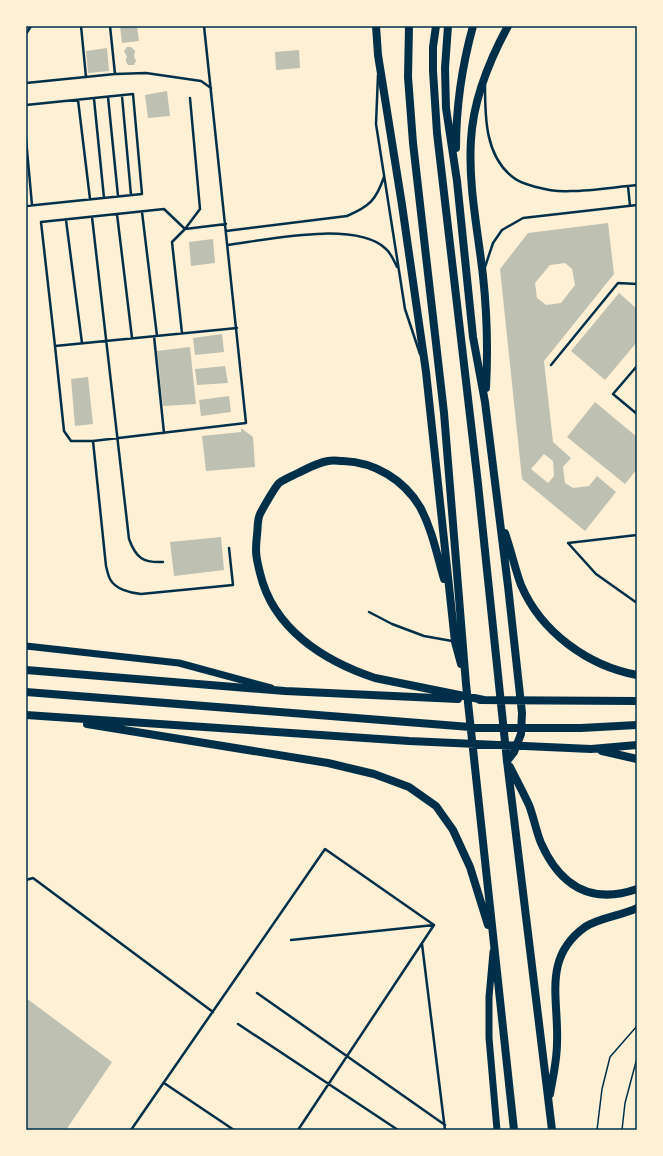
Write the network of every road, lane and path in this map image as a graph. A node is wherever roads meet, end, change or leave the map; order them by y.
1 (31, 26) edge
2 (81, 26) edge
3 (110, 26) edge
4 (204, 26) edge
5 (376, 26) edge
6 (409, 26) edge
7 (436, 26) edge
8 (448, 26) edge
9 (473, 26) edge
10 (508, 26) edge
11 (26, 34) edge
12 (378, 55) junction
13 (116, 74) junction
14 (486, 75) junction
15 (86, 77) junction
16 (26, 83) edge
17 (212, 88) junction
18 (122, 96) junction
19 (108, 97) junction
20 (94, 98) junction
21 (190, 98) dead end
22 (78, 100) junction
23 (26, 105) edge
24 (26, 138) edge
25 (385, 176) junction
26 (456, 181) junction
27 (637, 185) edge
28 (628, 186) junction
29 (131, 195) junction
30 (118, 196) junction
31 (104, 198) junction
32 (90, 200) junction
33 (32, 205) junction
34 (637, 205) edge
35 (26, 206) edge
36 (630, 206) junction
37 (142, 212) junction
38 (117, 214) junction
39 (92, 217) junction
40 (66, 220) junction
41 (226, 224) junction
42 (185, 229) junction
43 (226, 231) junction
44 (228, 245) junction
45 (399, 270) junction
46 (483, 278) junction
47 (637, 284) edge
48 (237, 328) junction
49 (182, 333) junction
50 (155, 336) junction
51 (132, 338) junction
52 (106, 341) junction
53 (82, 343) junction
54 (55, 346) junction
55 (551, 365) dead end
56 (637, 366) edge
57 (426, 372) junction
58 (485, 402) junction
59 (637, 414) edge
60 (164, 433) junction
61 (117, 439) junction
62 (93, 441) junction
63 (499, 512) junction
64 (637, 535) edge
65 (229, 548) dead end
66 (163, 562) dead end
67 (450, 600) junction
68 (637, 603) edge
69 (369, 612) dead end
70 (455, 642) junction
71 (26, 646) edge
72 (26, 670) edge
73 (637, 676) edge
74 (466, 684) junction
75 (285, 691) junction
76 (26, 692) edge
77 (484, 700) junction
78 (637, 701) edge
79 (26, 715) edge
80 (39, 716) junction
81 (637, 725) edge
82 (637, 745) edge
83 (591, 749) junction
84 (637, 759) edge
85 (507, 761) junction
86 (26, 880) edge
87 (637, 889) edge
88 (637, 908) edge
89 (434, 925) junction
90 (291, 940) dead end
91 (493, 942) junction
92 (422, 943) junction
93 (258, 993) dead end
94 (213, 1012) junction
95 (238, 1024) dead end
96 (637, 1026) edge
97 (347, 1056) junction
98 (637, 1058) edge
99 (164, 1083) junction
100 (328, 1084) junction
101 (549, 1105) junction
102 (445, 1125) junction
103 (131, 1130) edge
104 (234, 1130) edge
105 (298, 1130) edge
106 (398, 1130) edge
107 (445, 1130) edge
108 (497, 1130) edge
109 (514, 1130) edge
110 (552, 1130) edge
111 (597, 1130) edge
112 (622, 1130) edge

1 - 11 lane
2 - 15 lane
3 - 13 lane
4 - 17 lane
5 - 12 highway
6 - 74 highway
7 - 85 highway
8 - 26 highway
9 - 26 highway
10 - 14 highway
12 - 25 lane
12 - 57 highway
13 - 15 lane
13 - 17 lane
14 - 28 lane
14 - 46 highway
15 - 16 lane
17 - 41 lane
18 - 19 lane
18 - 29 lane
18 - 29 lane
19 - 20 lane
19 - 30 lane
20 - 22 lane
20 - 31 lane
21 - 42 lane
22 - 23 lane
22 - 32 lane
24 - 33 lane
25 - 43 lane
25 - 45 lane
26 - 58 highway
27 - 28 lane
28 - 36 lane
29 - 30 lane
30 - 31 lane
31 - 32 lane
32 - 33 lane
33 - 35 lane
34 - 36 lane
36 - 46 lane
37 - 38 lane
37 - 42 lane
37 - 50 lane
38 - 39 lane
38 - 51 lane
39 - 40 lane
39 - 52 lane
40 - 53 lane
40 - 54 lane
41 - 42 lane
41 - 43 lane
42 - 49 lane
43 - 44 lane
44 - 45 lane
44 - 48 lane
45 - 57 lane
46 - 58 highway
47 - 55 lane
48 - 49 lane
48 - 60 lane
49 - 50 lane
50 - 51 lane
50 - 60 lane
51 - 52 lane
52 - 53 lane
52 - 61 lane
53 - 54 lane
54 - 62 lane
56 - 59 lane
57 - 67 highway
58 - 63 highway
60 - 61 lane
61 - 62 lane
61 - 66 lane
62 - 65 lane
63 - 73 highway
63 - 85 highway
64 - 68 lane
67 - 70 highway
67 - 77 highway
69 - 70 lane
70 - 74 highway
71 - 75 main road
72 - 75 highway
74 - 91 highway
75 - 77 highway
76 - 81 highway
77 - 78 highway
79 - 80 highway
80 - 83 highway
80 - 91 highway
82 - 83 highway
83 - 84 highway
85 - 87 highway
85 - 101 highway
86 - 94 lane
88 - 101 highway
89 - 90 lane
89 - 92 lane
89 - 94 lane
91 - 108 main road
91 - 109 highway
92 - 97 lane
92 - 102 lane
93 - 97 lane
94 - 99 lane
95 - 100 lane
96 - 111 path
97 - 100 lane
97 - 102 lane
98 - 112 path
99 - 103 lane
99 - 104 lane
100 - 105 lane
100 - 106 lane
101 - 110 highway
102 - 107 lane

